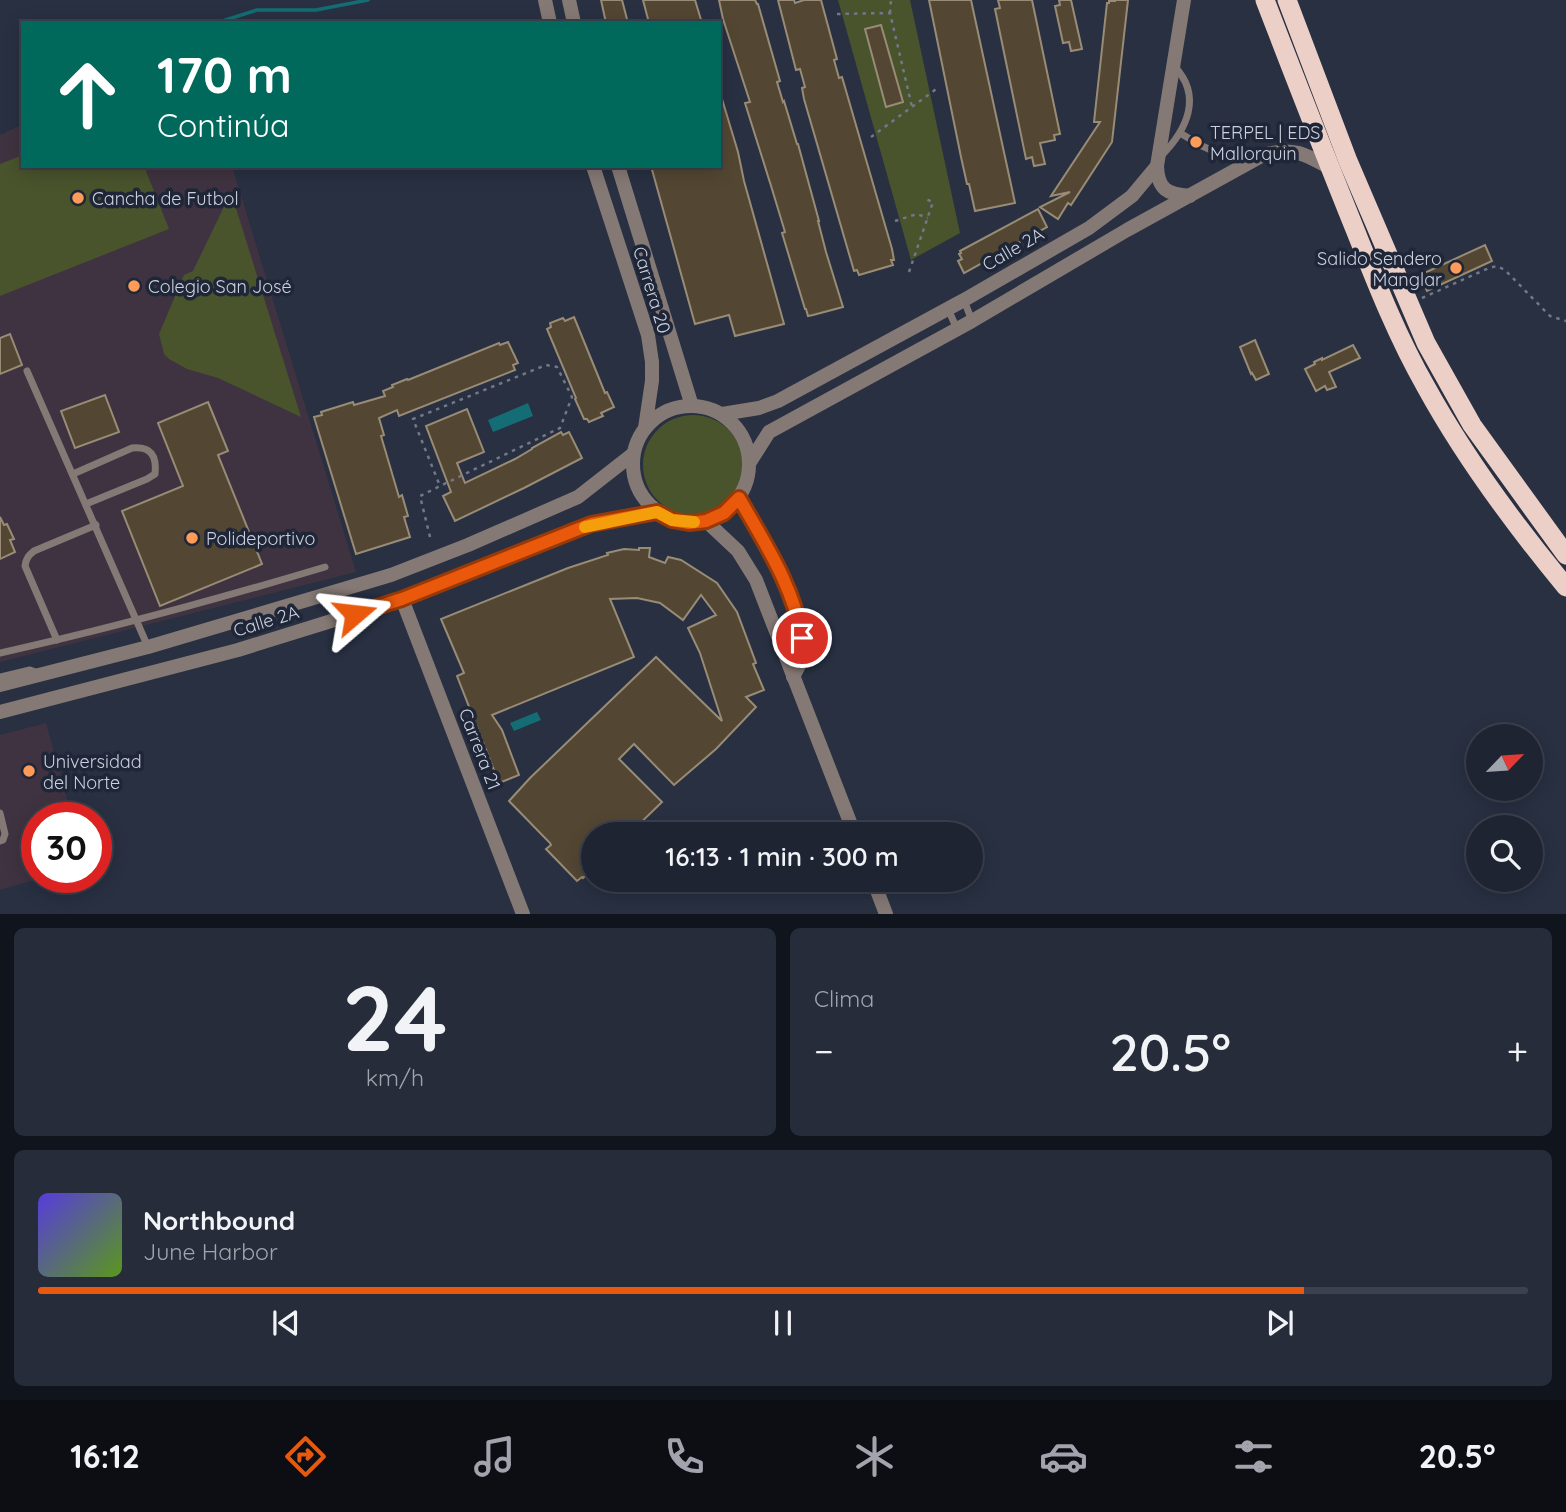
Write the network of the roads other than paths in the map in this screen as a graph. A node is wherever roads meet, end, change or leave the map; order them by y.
1 (545, 0) edge
2 (569, 0) edge
3 (1184, 0) edge
4 (1265, 0) edge
5 (1287, 0) edge
6 (550, 21) edge
7 (574, 21) edge
8 (1173, 66) junction
9 (1180, 133) junction
10 (1191, 139) dead end
11 (1202, 146) dead end
12 (1211, 150) dead end
13 (1158, 162) junction
14 (1330, 167) junction
15 (594, 168) edge
16 (619, 168) edge
17 (1190, 196) junction
18 (964, 300) junction
19 (948, 309) junction
20 (971, 321) junction
21 (957, 329) junction
22 (27, 371) dead end
23 (692, 406) junction
24 (722, 414) junction
25 (645, 429) junction
26 (633, 454) junction
27 (750, 462) junction
28 (73, 474) junction
29 (739, 498) junction
30 (86, 504) junction
31 (657, 512) junction
32 (706, 521) junction
33 (96, 525) junction
34 (1566, 555) edge
35 (325, 567) dead end
36 (1566, 587) edge
37 (402, 599) junction
38 (136, 619) junction
39 (57, 640) junction
40 (148, 647) junction
41 (0, 653) edge
42 (42, 674) junction
43 (0, 677) edge
44 (793, 677) junction
45 (0, 685) edge
46 (0, 712) edge
47 (0, 813) edge
48 (850, 822) edge
49 (0, 841) edge
50 (878, 892) edge
51 (523, 914) edge
52 (886, 914) edge

1 - 6 street
2 - 7 street
3 - 8 street
4 - 14 highway
5 - 34 highway
8 - 9 lane
8 - 13 street
9 - 10 lane
9 - 13 lane
11 - 12 lane
13 - 17 street
13 - 18 street, Calle 2A
14 - 17 street
14 - 36 highway
15 - 25 street, Carrera 20
16 - 23 street, Carrera 20
17 - 20 street
18 - 19 street, Calle 2A
18 - 20 lane
19 - 21 lane
19 - 24 street, Calle 2A
20 - 21 street
21 - 27 street
22 - 28 lane
23 - 24 street
23 - 25 street
24 - 27 street
25 - 26 street
26 - 31 street
26 - 40 street, Calle 2A
27 - 29 street
28 - 30 lane
28 - 30 lane
29 - 32 street
29 - 44 street
30 - 33 lane
31 - 32 street
31 - 37 street, Calle 2A
32 - 44 street
33 - 38 lane
33 - 39 lane
35 - 38 lane
37 - 46 street, Calle 2A
37 - 51 street, Carrera 21
38 - 39 lane
38 - 40 lane
39 - 41 lane
40 - 42 street, Calle 2A
42 - 43 lane
42 - 45 street, Calle 2A
44 - 48 street
47 - 49 lane
50 - 52 street

